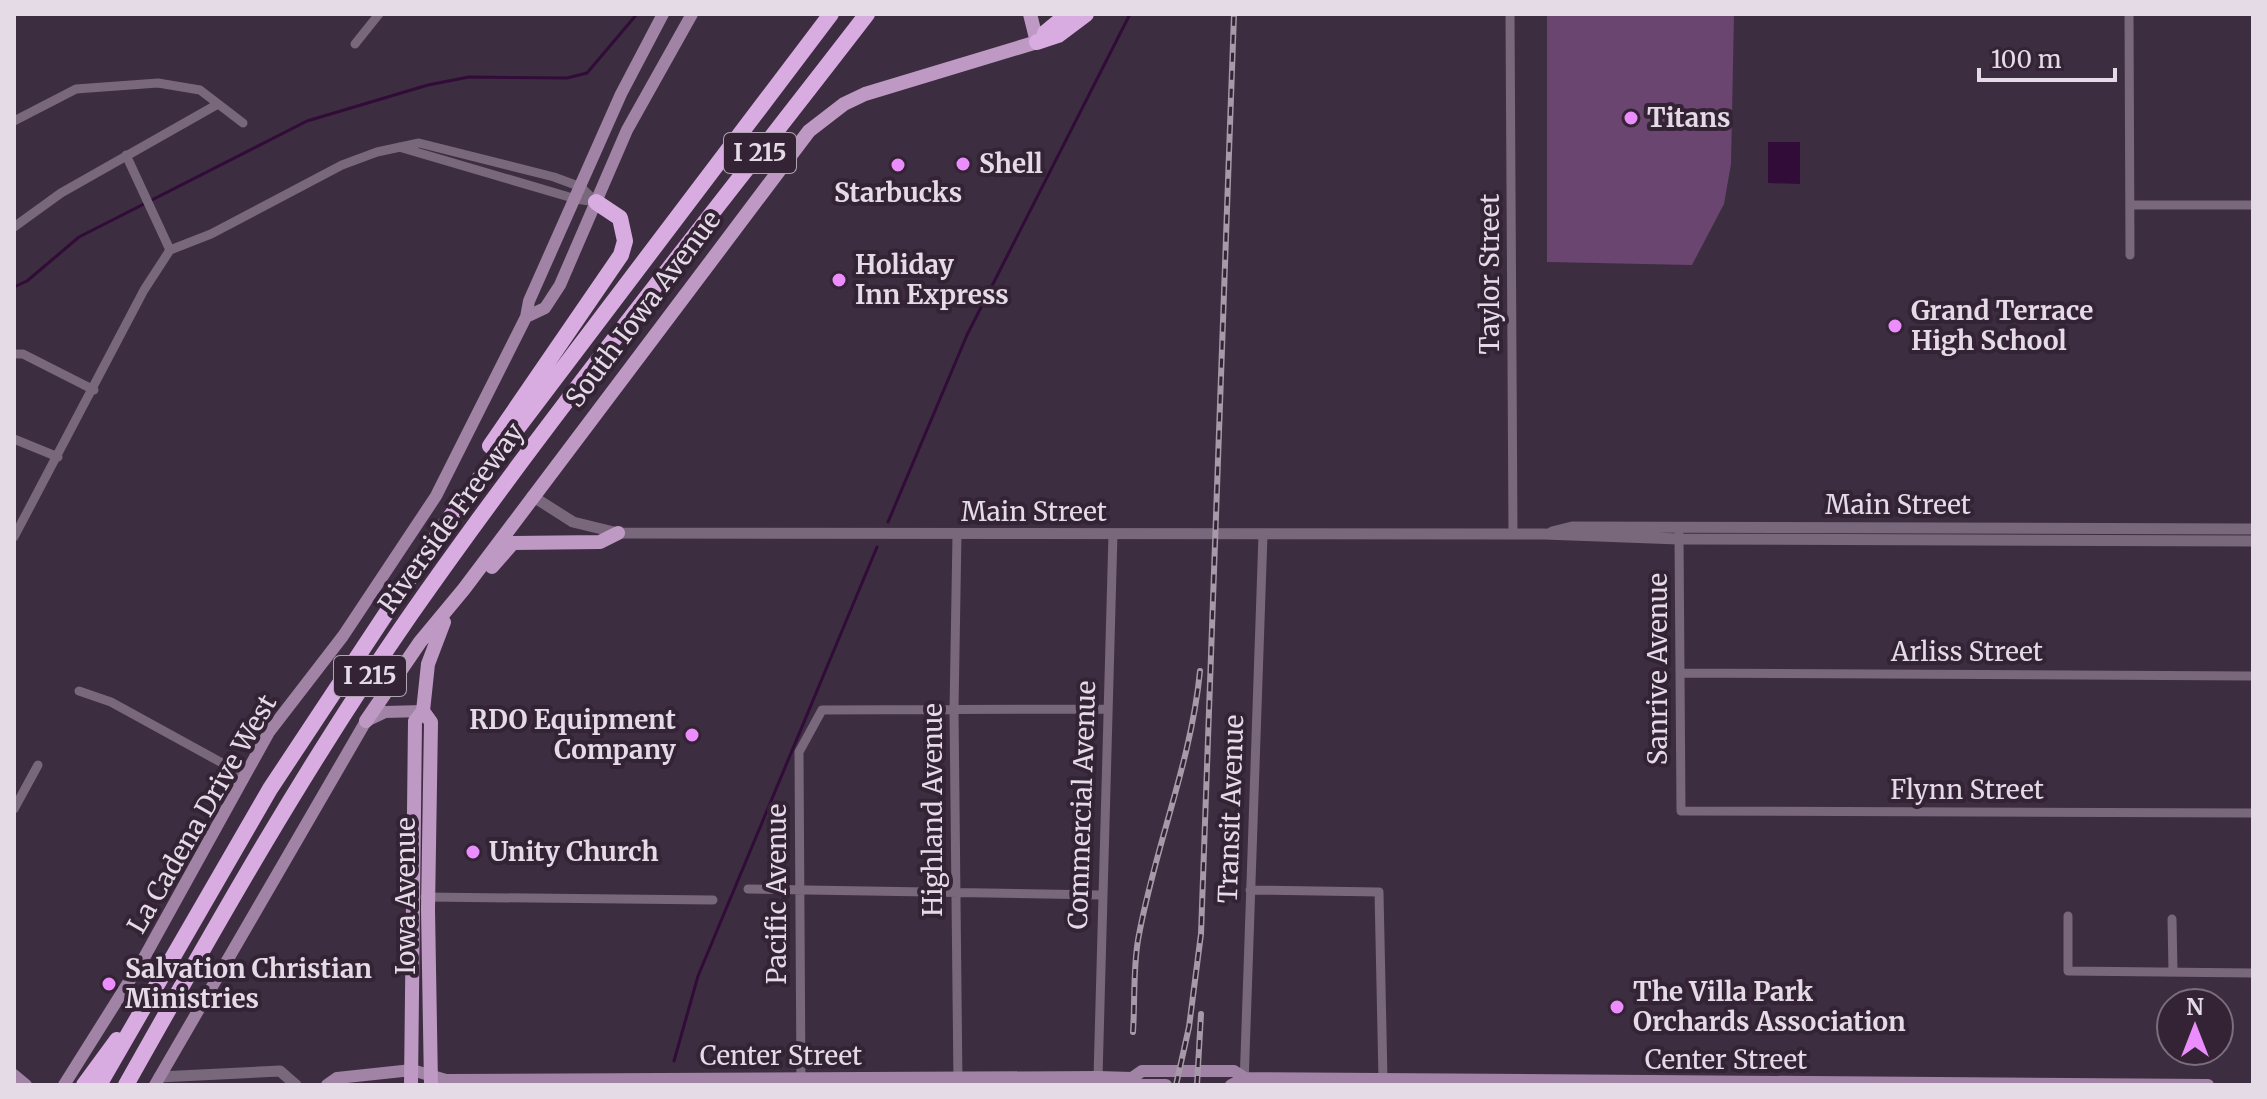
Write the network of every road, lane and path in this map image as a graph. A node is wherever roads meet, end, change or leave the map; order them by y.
1 (379, 14) edge
2 (663, 14) edge
3 (692, 14) edge
4 (831, 14) edge
5 (867, 14) edge
6 (1030, 14) edge
7 (1068, 14) edge
8 (1086, 14) edge
9 (1510, 14) edge
10 (2129, 14) edge
11 (1037, 42) junction
12 (355, 44) dead end
13 (218, 104) junction
14 (15, 118) edge
15 (243, 123) dead end
16 (126, 155) junction
17 (579, 193) junction
18 (596, 202) junction
19 (2130, 205) junction
20 (2253, 205) edge
21 (14, 227) edge
22 (170, 250) junction
23 (2130, 255) dead end
24 (526, 317) junction
25 (14, 354) edge
26 (94, 390) junction
27 (14, 439) edge
28 (58, 457) junction
29 (532, 496) junction
30 (448, 520) junction
31 (2253, 529) edge
32 (618, 533) junction
33 (1679, 533) junction
34 (957, 534) junction
35 (1113, 534) junction
36 (1513, 534) junction
37 (1263, 535) junction
38 (14, 537) edge
39 (2253, 541) edge
40 (464, 589) junction
41 (450, 607) junction
42 (1680, 673) junction
43 (2253, 676) edge
44 (79, 691) dead end
45 (1106, 709) junction
46 (954, 710) junction
47 (423, 711) junction
48 (366, 721) junction
49 (38, 765) dead end
50 (244, 775) junction
51 (14, 809) edge
52 (1681, 811) joint
53 (2253, 813) edge
54 (748, 889) dead end
55 (798, 890) junction
56 (1250, 890) junction
57 (956, 893) junction
58 (1101, 895) junction
59 (421, 897) junction
60 (713, 900) dead end
61 (2068, 916) dead end
62 (2172, 919) dead end
63 (2173, 972) junction
64 (2253, 973) edge
65 (134, 1021) junction
66 (14, 1075) edge
67 (1098, 1077) junction
68 (1132, 1078) junction
69 (412, 1080) edge
70 (157, 1081) edge
71 (431, 1081) edge
72 (958, 1081) edge
73 (801, 1082) edge
74 (1244, 1082) edge
75 (1383, 1082) edge
76 (1830, 1084) edge
77 (26, 1085) edge
78 (64, 1085) edge
79 (84, 1085) edge
80 (99, 1085) edge
81 (126, 1085) edge
82 (296, 1085) edge
83 (327, 1085) edge
84 (1166, 1085) edge
85 (1231, 1085) edge
86 (2090, 1085) edge
87 (2208, 1085) edge

1 - 12 street
2 - 17 main road, La Cadena Drive West
3 - 18 main road
4 - 30 highway, Riverside Freeway / I 215
5 - 81 highway, Riverside Freeway / I 215
6 - 11 main road
7 - 11 highway
8 - 11 highway
9 - 36 street, Taylor Street
10 - 19 street
11 - 29 main road, South Iowa Avenue
13 - 14 street
13 - 15 street
13 - 16 street
16 - 21 street
16 - 22 street
17 - 18 street
17 - 22 street
17 - 24 main road, La Cadena Drive West
18 - 24 main road
18 - 30 highway
19 - 20 street
19 - 23 street
22 - 26 street
24 - 50 main road, La Cadena Drive West
25 - 26 street
26 - 28 street
27 - 28 street
28 - 38 street
29 - 32 street, Main Street
29 - 40 main road, South Iowa Avenue
30 - 65 highway, Riverside Freeway / I 215
31 - 33 street, Main Street
32 - 34 street, Main Street
32 - 40 main road
33 - 36 street, Main Street
33 - 39 street, Main Street
33 - 42 street, Sanrive Avenue
34 - 35 street, Main Street
34 - 46 street, Highland Avenue
35 - 37 street, Main Street
35 - 45 street, Commercial Avenue
36 - 37 street, Main Street
37 - 56 street, Transit Avenue
40 - 41 main road
41 - 47 main road, Iowa Avenue
41 - 48 main road
42 - 43 street, Arliss Street
42 - 52 street, Sanrive Avenue
44 - 50 street
45 - 46 street
45 - 58 street, Commercial Avenue
46 - 55 street, Pacific Avenue
46 - 57 street, Highland Avenue
47 - 48 main road
47 - 59 main road, Iowa Avenue
48 - 70 main road
49 - 51 street
50 - 78 main road, La Cadena Drive West
52 - 53 street, Flynn Street
54 - 55 street
55 - 57 street
55 - 73 street, Pacific Avenue
56 - 74 street, Transit Avenue
56 - 75 street
57 - 58 street
57 - 72 street, Highland Avenue
58 - 67 street, Commercial Avenue
59 - 60 street
59 - 69 main road, Iowa Avenue
59 - 71 main road, Iowa Avenue
61 - 63 street
62 - 63 street
63 - 64 street
65 - 79 highway
65 - 80 highway, Riverside Freeway / I 215
66 - 77 main road
67 - 68 main road, Center Street
67 - 72 main road, Center Street
68 - 74 main road, Center Street
68 - 84 main road, Center Street
69 - 71 main road, Center Street
69 - 83 main road, Center Street
70 - 82 street
71 - 73 main road, Center Street
72 - 73 main road, Center Street
74 - 75 main road, Center Street
74 - 85 main road, Center Street
75 - 76 main road, Center Street
76 - 86 main road, Center Street
86 - 87 main road, Center Street

